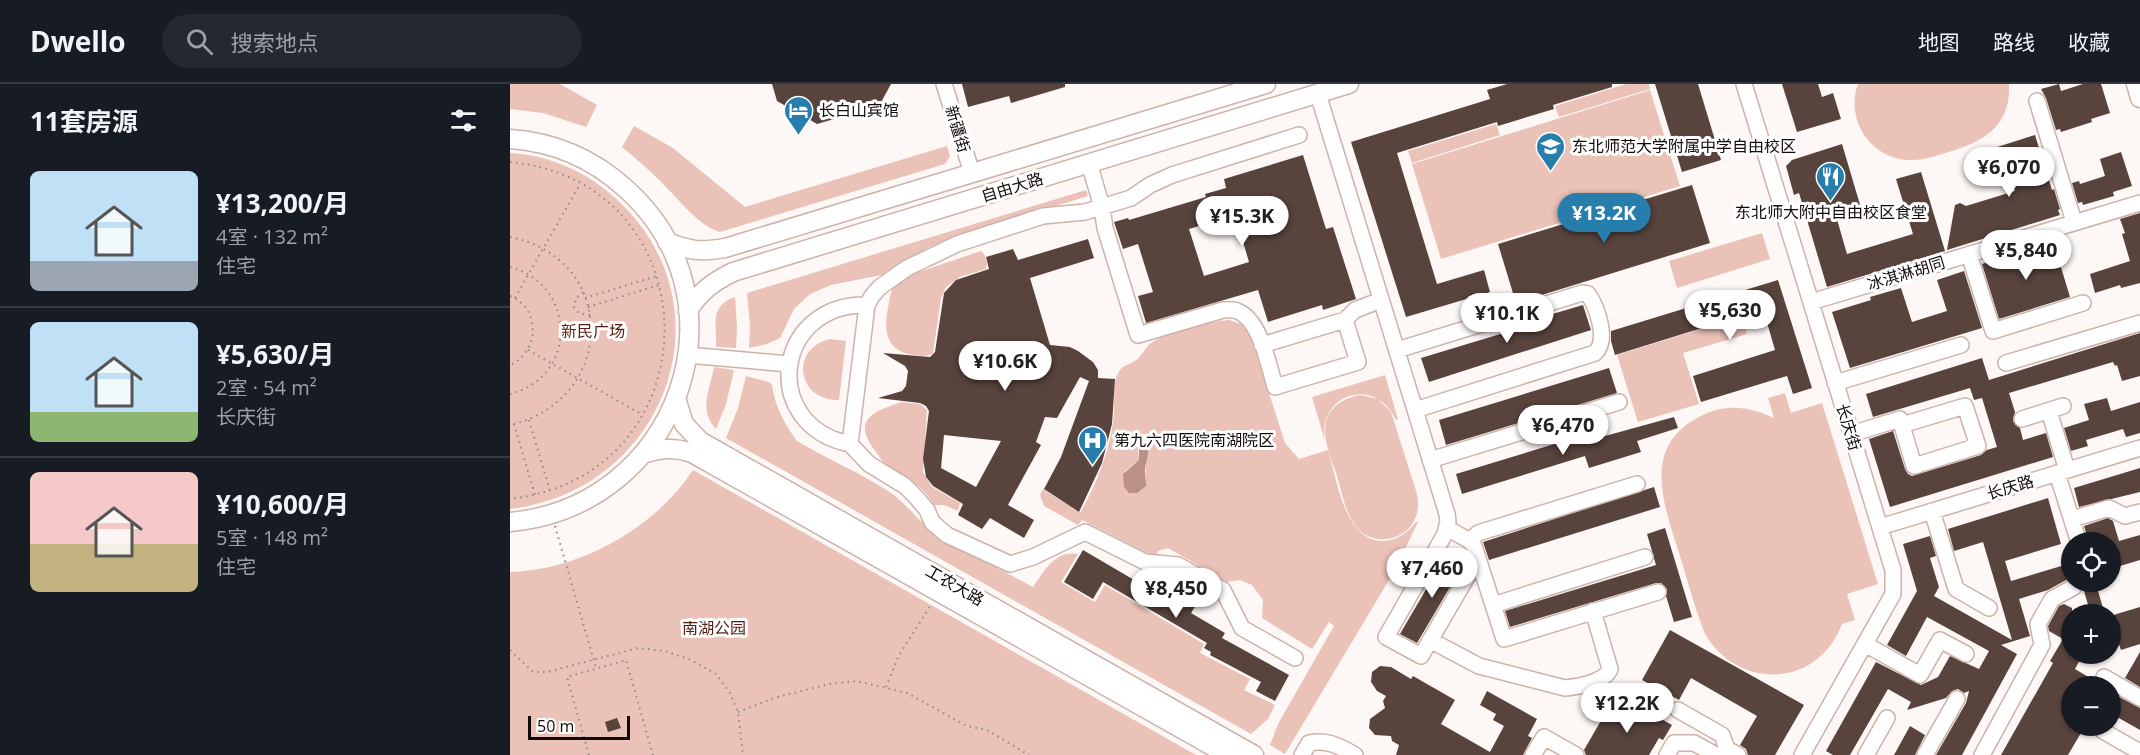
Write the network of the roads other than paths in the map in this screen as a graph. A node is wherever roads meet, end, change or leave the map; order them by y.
1 (944, 84) edge
2 (1266, 84) edge
3 (1349, 84) edge
4 (1744, 84) edge
5 (2136, 84) edge
6 (1318, 94) junction
7 (2140, 98) edge
8 (2037, 101) dead end
9 (1299, 135) dead end
10 (510, 139) edge
11 (1089, 163) junction
12 (972, 173) junction
13 (2140, 202) edge
14 (1102, 207) junction
15 (2074, 222) junction
16 (667, 242) junction
17 (1969, 254) junction
18 (1381, 300) junction
19 (1810, 302) junction
20 (2083, 303) dead end
21 (867, 305) junction
22 (688, 311) junction
23 (1345, 320) junction
24 (2140, 323) edge
25 (1262, 345) junction
26 (1960, 345) dead end
27 (1396, 350) junction
28 (687, 355) junction
29 (2006, 363) dead end
30 (789, 364) junction
31 (1835, 383) junction
32 (676, 398) junction
33 (1619, 402) dead end
34 (1415, 410) junction
35 (2022, 419) dead end
36 (1902, 425) junction
37 (1851, 434) junction
38 (850, 444) junction
39 (2140, 448) edge
40 (643, 454) junction
41 (1430, 460) junction
42 (2062, 471) junction
43 (1637, 484) dead end
44 (1932, 511) junction
45 (2140, 512) edge
46 (2072, 519) junction
47 (510, 522) edge
48 (1880, 527) junction
49 (1447, 528) junction
50 (2076, 532) edge
51 (1470, 541) junction
52 (1645, 557) dead end
53 (1478, 558) junction
54 (1658, 592) dead end
55 (2065, 592) edge
56 (1493, 605) junction
57 (1989, 608) dead end
58 (1593, 611) junction
59 (1430, 640) junction
60 (1865, 644) junction
61 (1966, 654) dead end
62 (1294, 658) dead end
63 (2121, 687) edge
64 (2140, 698) edge
65 (1957, 699) dead end
66 (1678, 710) dead end
67 (1887, 718) dead end
68 (2112, 736) edge
69 (2140, 752) edge
70 (1809, 753) edge
71 (1228, 755) edge
72 (1254, 755) edge
73 (1302, 755) edge
74 (1355, 755) edge
75 (1533, 755) edge
76 (1576, 755) edge
77 (1667, 755) edge
78 (1716, 755) edge
79 (1738, 755) edge
80 (1866, 755) edge
81 (1925, 755) edge
82 (1982, 755) edge

1 - 12 street, 新疆街
2 - 12 main road, 自由大路
3 - 6 main road, 自由大路
4 - 19 street, 长庆街
5 - 7 main road
6 - 11 main road, 自由大路
6 - 18 street
8 - 15 street
9 - 14 street
10 - 16 main road
11 - 14 street
11 - 22 main road, 自由大路
12 - 16 main road, 自由大路
13 - 15 street, 冰淇淋胡同
14 - 21 street
14 - 25 street
15 - 17 street, 冰淇淋胡同
16 - 22 main road
17 - 19 street, 冰淇淋胡同
17 - 20 street
18 - 23 street
18 - 27 street
19 - 31 street, 长庆街
21 - 30 street
21 - 38 street
22 - 28 main road
23 - 25 street
23 - 25 street
24 - 29 street
26 - 31 street
27 - 34 street
27 - 34 street
28 - 30 street
28 - 32 main road
30 - 38 street
31 - 37 street, 长庆街
32 - 40 main road
32 - 72 main road, 工农大路
33 - 41 street
34 - 41 street
35 - 42 street
36 - 36 street
36 - 37 street
37 - 48 street, 长庆街
38 - 62 street
39 - 42 street, 长庆路
40 - 47 main road
40 - 71 main road, 工农大路
41 - 49 street
42 - 44 street, 长庆路
42 - 46 street
43 - 51 street
44 - 48 street, 长庆路
44 - 57 street
45 - 46 street
46 - 50 street
48 - 60 street, 长庆街
49 - 51 street
49 - 59 street
51 - 53 street
52 - 56 street
53 - 56 street
53 - 59 street
54 - 58 street
55 - 82 street
56 - 58 street
58 - 59 street
60 - 61 street
60 - 70 street, 长庆街
63 - 64 street
65 - 81 street
66 - 79 street
67 - 80 street
68 - 69 street
73 - 74 street
75 - 76 street
77 - 78 street

